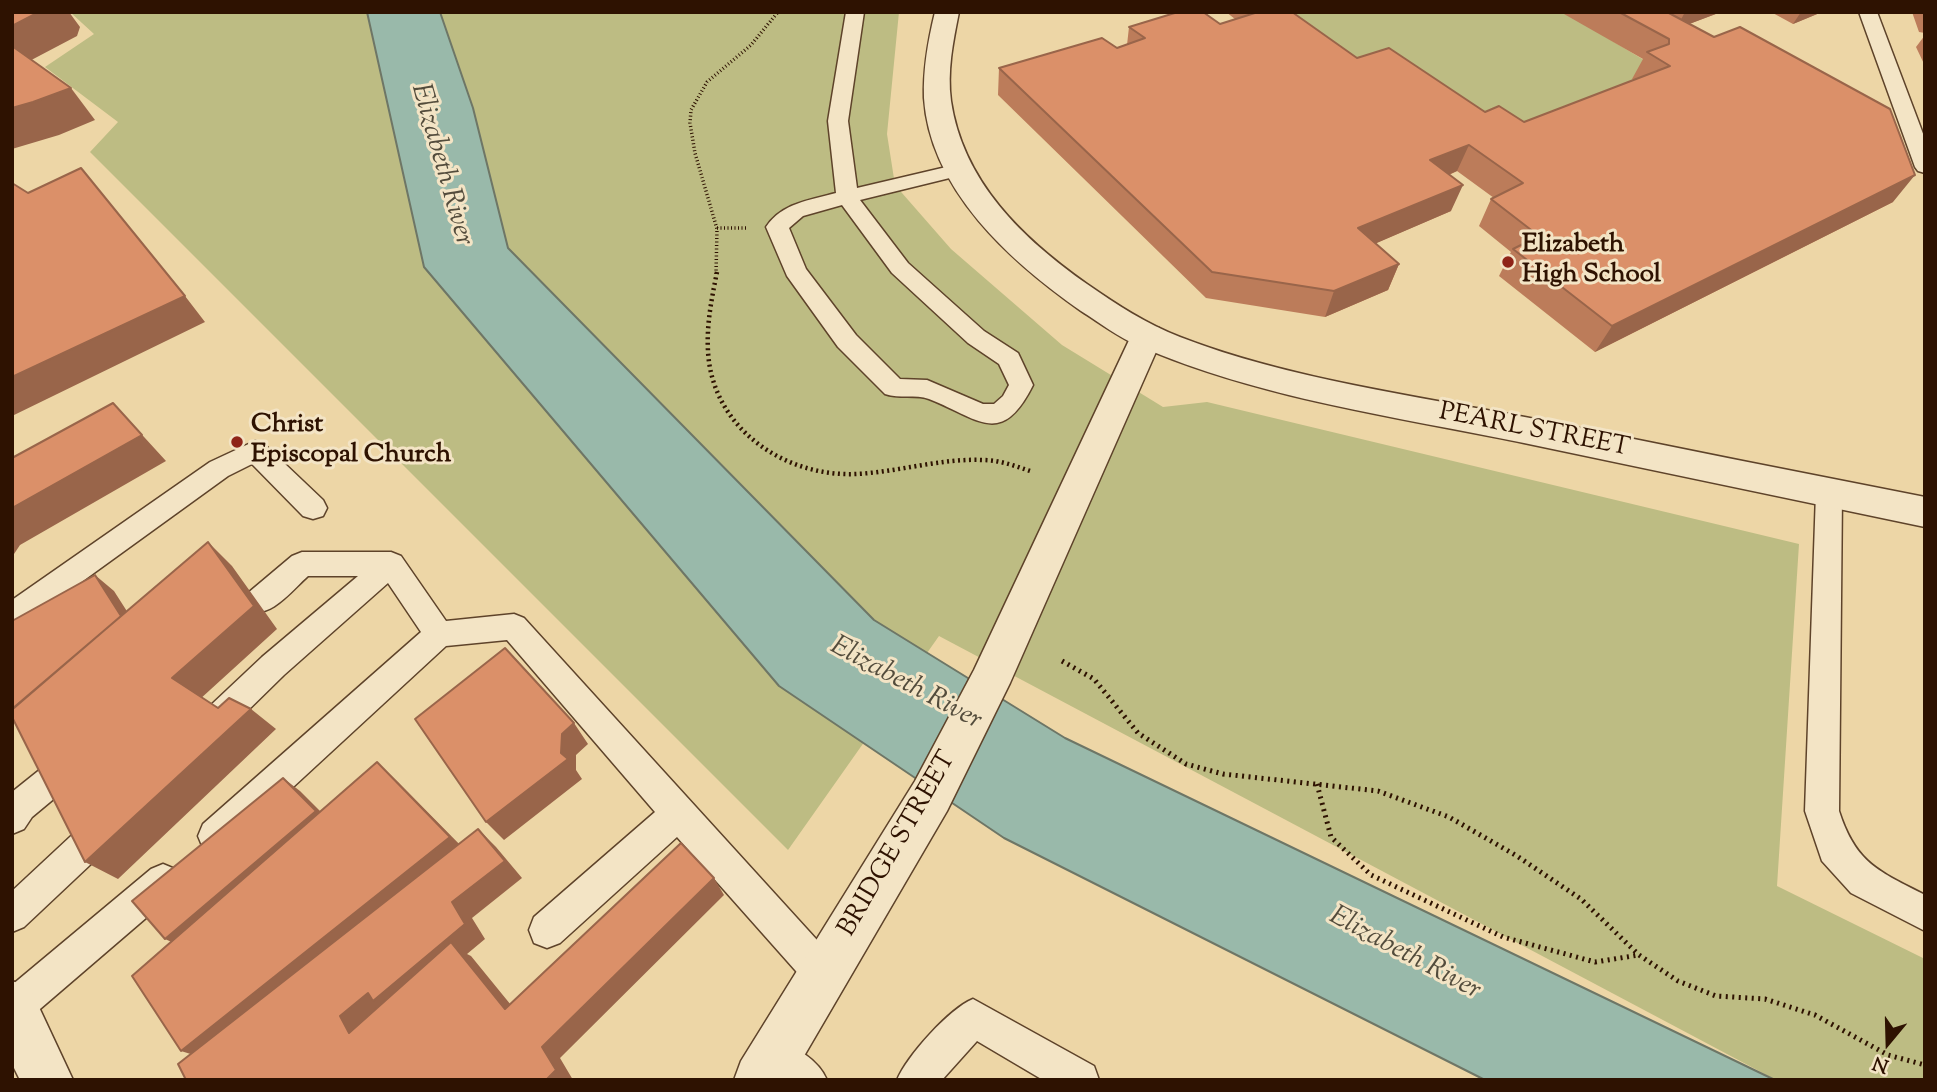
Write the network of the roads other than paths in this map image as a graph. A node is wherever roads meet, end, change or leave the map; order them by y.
1 (855, 12) edge
2 (947, 12) edge
3 (1868, 12) edge
4 (1925, 167) edge
5 (959, 170) junction
6 (847, 197) junction
7 (1147, 336) junction
8 (1829, 492) junction
9 (313, 509) dead end
10 (1925, 513) edge
11 (391, 564) junction
12 (258, 602) dead end
13 (12, 616) edge
14 (439, 634) junction
15 (222, 715) edge
16 (63, 771) edge
17 (678, 814) junction
18 (12, 818) edge
19 (97, 835) edge
20 (12, 915) edge
21 (1925, 915) edge
22 (547, 930) dead end
23 (824, 975) junction
24 (13, 1007) edge
25 (781, 1072) edge
26 (47, 1080) edge
27 (916, 1080) edge
28 (1080, 1080) edge

1 - 6 lane
2 - 5 street, PEARL STREET
3 - 4 lane
5 - 6 lane
5 - 7 street, PEARL STREET
6 - 6 lane
7 - 8 street, PEARL STREET
7 - 23 street, BRIDGE STREET
8 - 10 street, PEARL STREET
8 - 21 lane
9 - 13 lane
11 - 12 lane
11 - 14 lane
11 - 15 lane
14 - 17 lane
14 - 24 lane
16 - 18 lane
17 - 22 lane
17 - 23 lane
19 - 20 lane
23 - 25 street, BRIDGE STREET
24 - 26 street
27 - 28 lane

